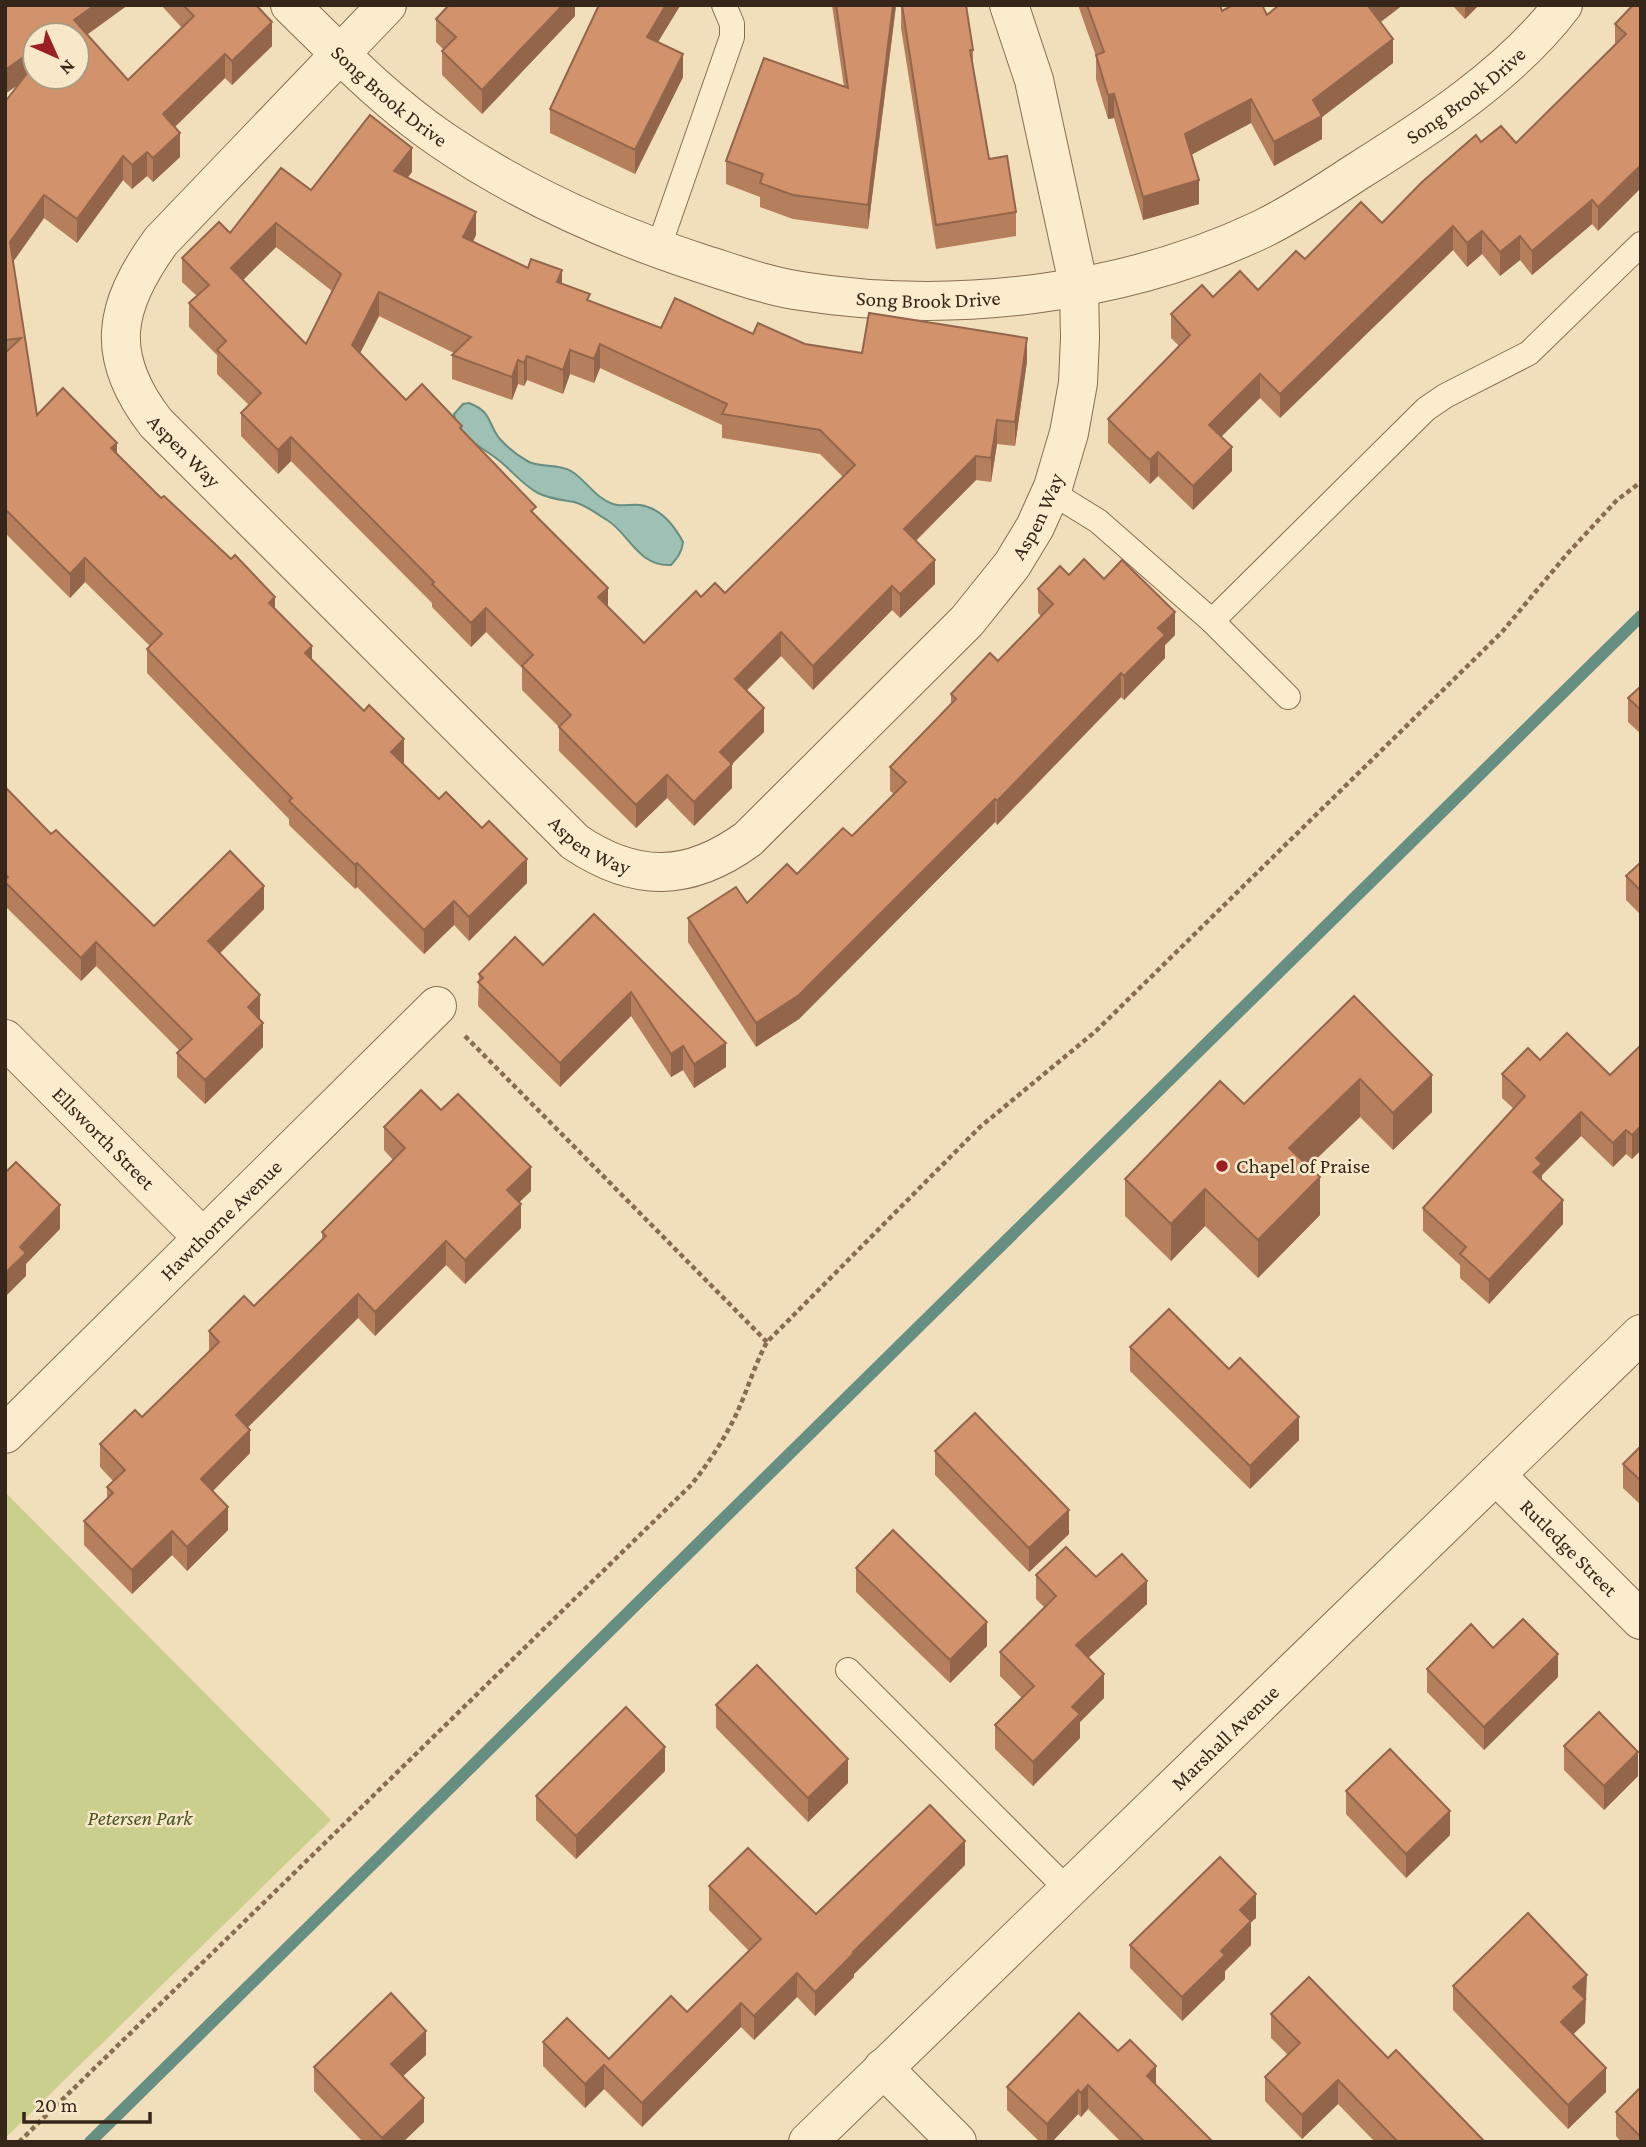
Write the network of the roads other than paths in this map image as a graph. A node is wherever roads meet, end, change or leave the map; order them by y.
1 (290, 5) edge
2 (387, 5) edge
3 (724, 5) edge
4 (1009, 5) edge
5 (1563, 5) edge
6 (341, 55) junction
7 (1641, 244) edge
8 (658, 250) junction
9 (1079, 288) junction
10 (1051, 492) junction
11 (1212, 621) junction
12 (1288, 697) dead end
13 (437, 1006) road end
14 (5, 1038) edge
15 (203, 1238) junction
16 (1641, 1334) edge
17 (5, 1434) edge
18 (1496, 1475) junction
19 (1641, 1620) edge
20 (848, 1670) dead end
21 (1067, 1889) junction
22 (883, 2067) junction
23 (808, 2142) edge
24 (957, 2142) edge

1 - 6 street, Song Brook Drive
2 - 6 street, Aspen Way
3 - 8 lane
4 - 9 street, Aspen Way
5 - 9 street, Song Brook Drive
6 - 8 street, Song Brook Drive
6 - 10 street, Aspen Way
7 - 11 lane
8 - 9 street, Song Brook Drive
9 - 10 street, Aspen Way
10 - 11 lane
11 - 12 lane
13 - 15 street, Hawthorne Avenue
14 - 15 street, Ellsworth Street
15 - 17 street, Hawthorne Avenue
16 - 18 street, Marshall Avenue
18 - 19 street, Rutledge Street
18 - 21 street, Marshall Avenue
20 - 21 lane
21 - 22 street, Marshall Avenue
22 - 23 street, Marshall Avenue
22 - 24 street

